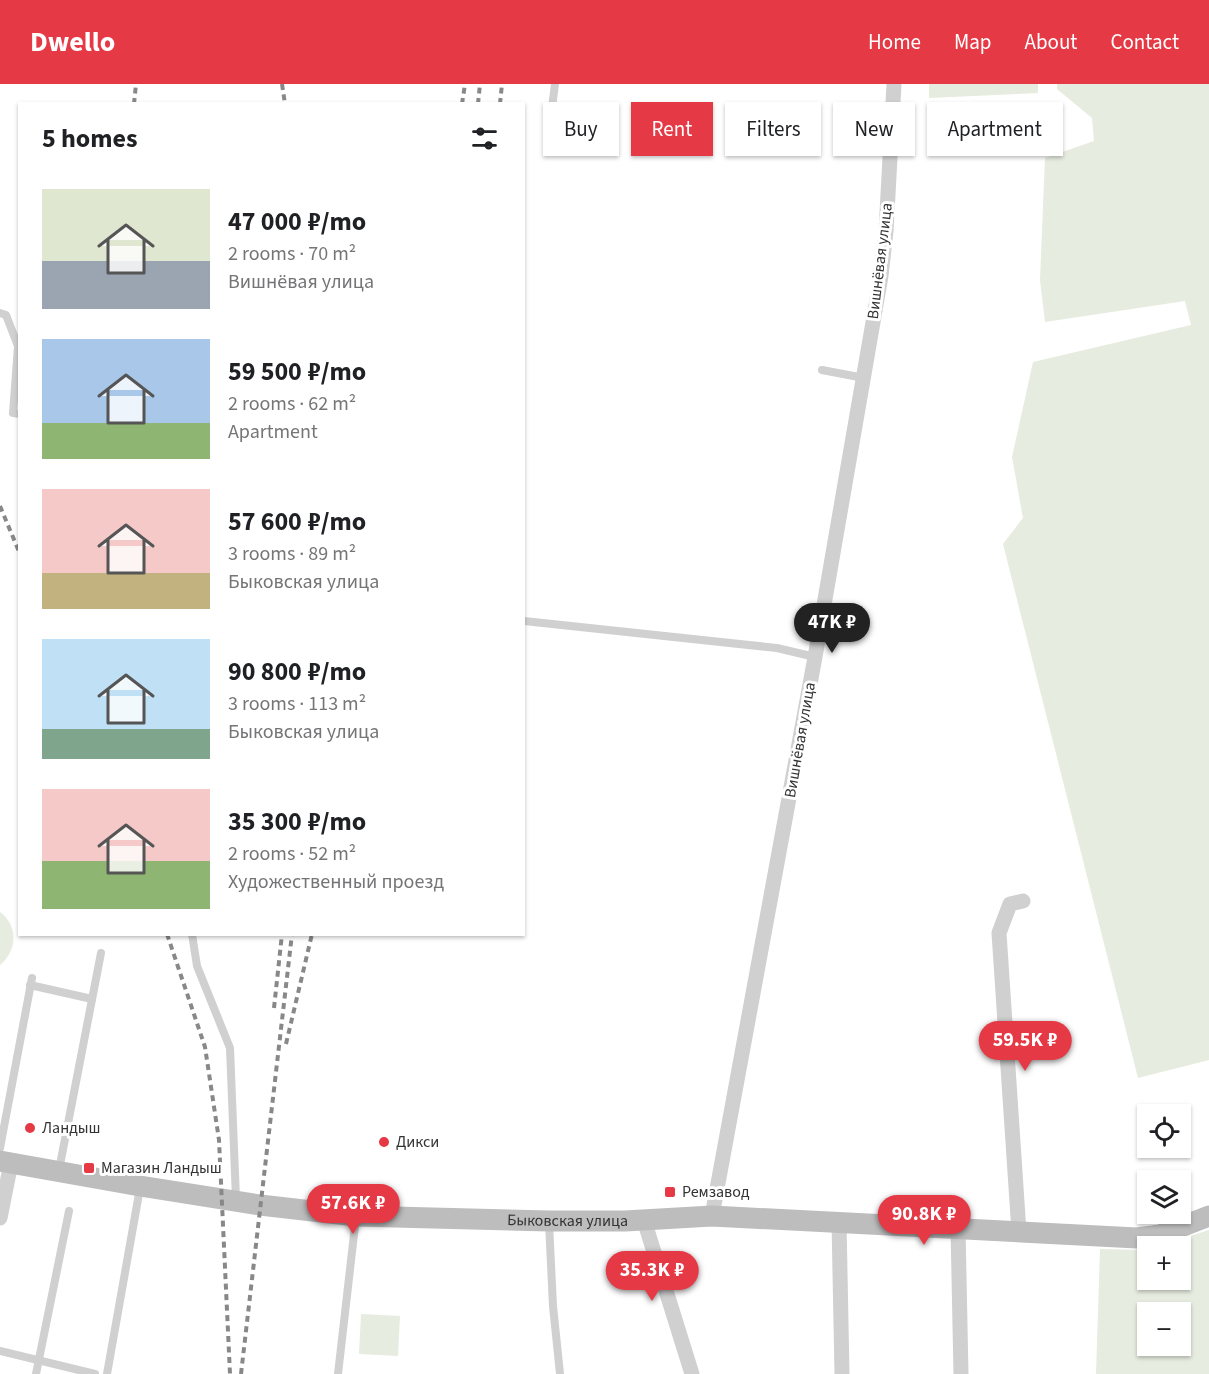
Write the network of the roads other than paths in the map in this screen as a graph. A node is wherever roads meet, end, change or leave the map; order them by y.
1 (555, 84) edge
2 (894, 84) edge
3 (553, 102) edge
4 (0, 313) edge
5 (18, 346) edge
6 (18, 346) edge
7 (822, 370) dead end
8 (864, 378) junction
9 (18, 414) edge
10 (525, 621) edge
11 (815, 657) junction
12 (1023, 901) dead end
13 (192, 936) edge
14 (101, 953) dead end
15 (92, 999) junction
16 (4, 1157) edge
17 (59, 1171) junction
18 (140, 1186) junction
19 (236, 1201) junction
20 (69, 1211) dead end
21 (357, 1216) junction
22 (712, 1216) junction
23 (1209, 1216) edge
24 (0, 1218) edge
25 (644, 1220) junction
26 (549, 1221) junction
27 (839, 1222) junction
28 (958, 1228) junction
29 (1019, 1232) junction
30 (0, 1351) edge
31 (38, 1360) junction
32 (36, 1374) edge
33 (95, 1374) edge
34 (107, 1374) edge
35 (338, 1374) edge
36 (560, 1374) edge
37 (692, 1374) edge
38 (842, 1374) edge
39 (961, 1374) edge

1 - 3 lane
2 - 8 street, Вишнёвая улица
4 - 5 lane
6 - 9 lane
7 - 8 lane
8 - 11 street, Вишнёвая улица
10 - 11 lane
11 - 22 street, Вишнёвая улица
12 - 29 street
13 - 19 lane
14 - 15 lane
15 - 16 lane
15 - 17 lane
16 - 17 street, Быковская улица
16 - 24 street
17 - 18 street, Быковская улица
18 - 19 street, Быковская улица
18 - 34 lane
19 - 21 street, Быковская улица
20 - 31 lane
21 - 26 street, Быковская улица
21 - 35 lane
22 - 25 street, Быковская улица
22 - 27 street, Быковская улица
23 - 29 street, Быковская улица
25 - 26 street, Быковская улица
25 - 37 street
26 - 36 lane
27 - 28 street, Быковская улица
27 - 38 street
28 - 29 street, Быковская улица
28 - 39 street
30 - 31 lane
31 - 32 lane
31 - 33 lane

